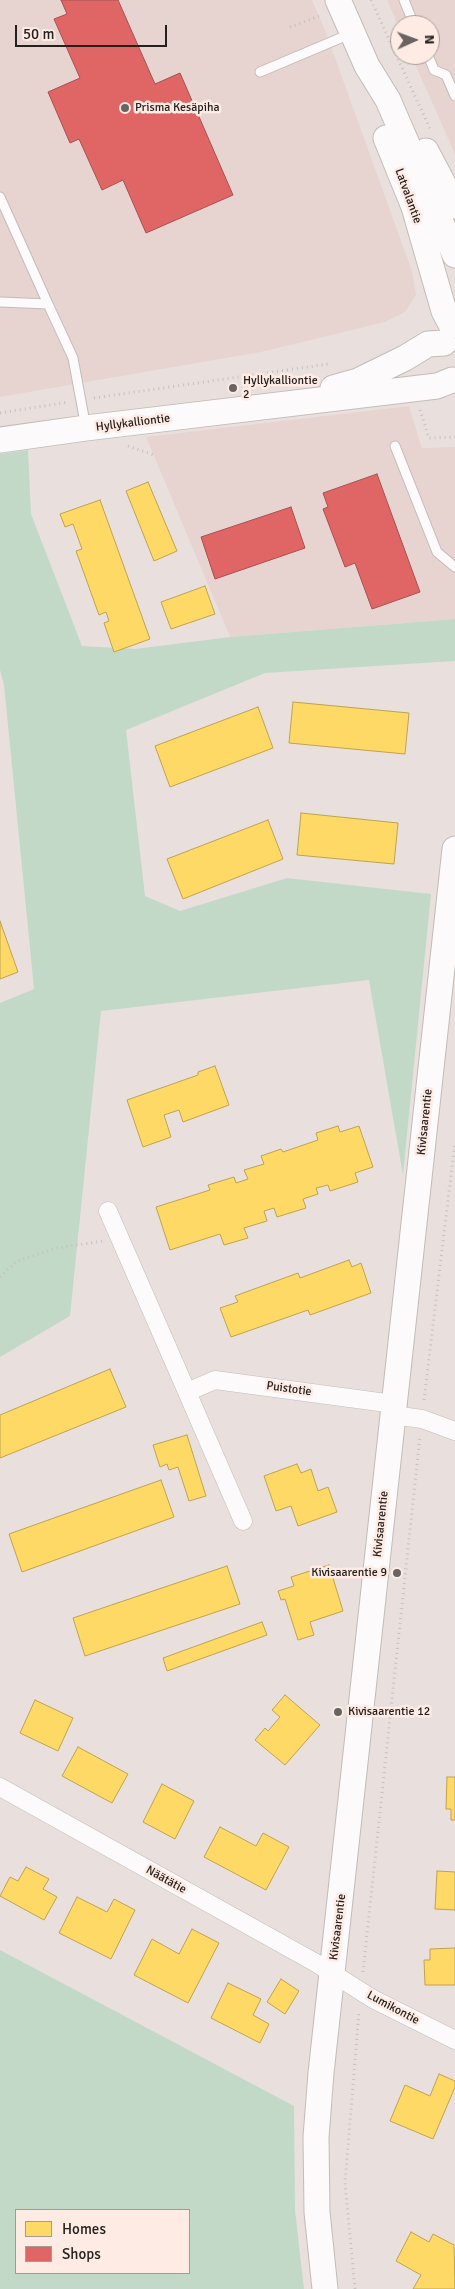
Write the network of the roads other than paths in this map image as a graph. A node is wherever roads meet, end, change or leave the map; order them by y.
1 (338, 0) edge
2 (404, 0) edge
3 (410, 15) edge
4 (353, 33) junction
5 (432, 65) edge
6 (367, 66) junction
7 (260, 72) dead end
8 (455, 96) edge
9 (388, 100) junction
10 (0, 197) edge
11 (455, 206) edge
12 (455, 255) edge
13 (0, 302) edge
14 (48, 304) junction
15 (450, 331) edge
16 (453, 381) edge
17 (265, 407) junction
18 (86, 428) junction
19 (0, 440) edge
20 (395, 446) dead end
21 (455, 567) edge
22 (455, 850) edge
23 (108, 1211) dead end
24 (187, 1392) junction
25 (394, 1409) junction
26 (455, 1431) edge
27 (244, 1521) dead end
28 (0, 1787) edge
29 (332, 1973) junction
30 (455, 2040) edge
31 (325, 2289) edge

1 - 4 street, Latvalantie
2 - 3 lane
4 - 6 street, Latvalantie
4 - 7 lane
5 - 8 lane
6 - 9 street, Latvalantie
6 - 15 street, Latvalantie
9 - 11 street
9 - 12 street, Latvalantie
10 - 14 lane
13 - 14 lane
14 - 18 lane
15 - 16 street, Latvalantie
15 - 17 street, Hyllykalliontie
16 - 17 street, Hyllykalliontie
17 - 18 street, Hyllykalliontie
18 - 19 street, Hyllykalliontie
20 - 21 lane
22 - 25 street, Kivisaarentie
23 - 24 street
24 - 25 street, Puistotie
24 - 27 street
25 - 26 street, Puistotie
25 - 29 street, Kivisaarentie
28 - 29 street, Näätätie
29 - 30 street, Lumikontie
29 - 31 street, Kivisaarentie

